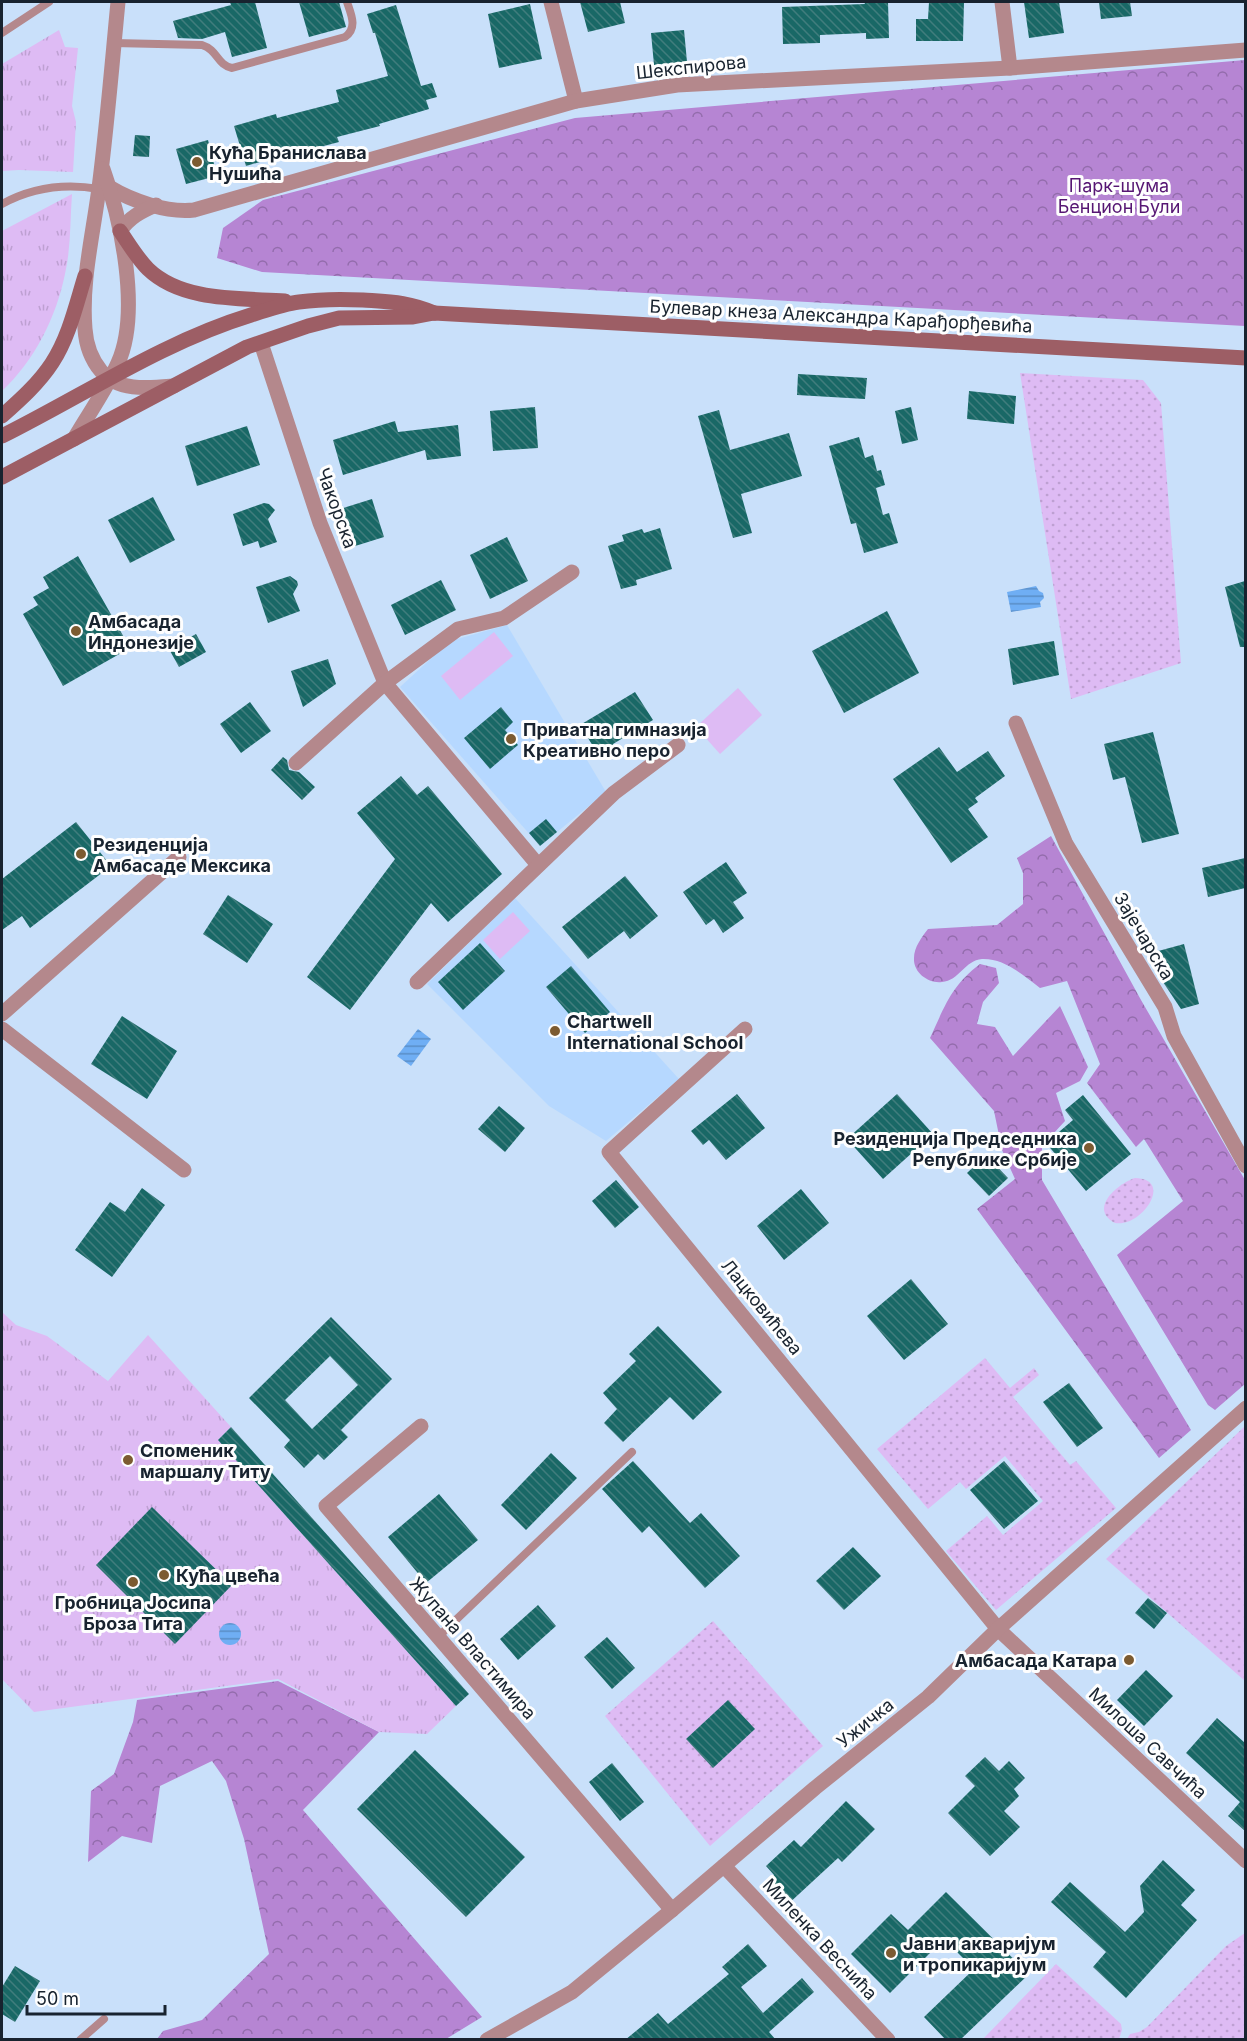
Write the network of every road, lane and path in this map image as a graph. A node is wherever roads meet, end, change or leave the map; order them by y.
1 (49, 2) edge
2 (118, 2) edge
3 (347, 2) edge
4 (551, 2) edge
5 (1002, 2) edge
6 (2, 33) edge
7 (114, 43) junction
8 (1245, 50) edge
9 (1010, 68) junction
10 (576, 100) junction
11 (104, 188) junction
12 (2, 204) edge
13 (156, 205) junction
14 (120, 231) junction
15 (85, 276) junction
16 (297, 302) junction
17 (434, 313) junction
18 (261, 342) junction
19 (1245, 358) edge
20 (109, 379) junction
21 (178, 385) junction
22 (2, 417) edge
23 (2, 436) edge
24 (74, 439) junction
25 (2, 477) edge
26 (572, 572) dead end
27 (386, 683) junction
28 (1016, 723) dead end
29 (678, 745) dead end
30 (296, 763) dead end
31 (179, 857) dead end
32 (538, 866) junction
33 (417, 982) dead end
34 (2, 1014) edge
35 (2, 1029) edge
36 (745, 1029) dead end
37 (1245, 1166) edge
38 (184, 1170) dead end
39 (1245, 1408) edge
40 (421, 1426) dead end
41 (632, 1452) dead end
42 (998, 1629) junction
43 (438, 1637) junction
44 (1245, 1861) edge
45 (724, 1866) junction
46 (672, 1910) junction
47 (104, 2019) dead end
48 (80, 2040) edge
49 (487, 2040) edge
50 (888, 2040) edge

1 - 6 lane
2 - 7 street
3 - 7 lane
4 - 10 street
5 - 9 street
7 - 11 street
8 - 9 street, Шекспирова
9 - 10 street, Шекспирова
10 - 13 street, Шекспирова
11 - 12 lane
11 - 13 street, Шекспирова
11 - 14 street
11 - 15 street
13 - 14 street
14 - 16 main road
14 - 20 street
15 - 20 street
15 - 22 main road
16 - 17 main road, Булевар кнеза Александра Карађорђевића
16 - 20 main road, Булевар кнеза Александра Карађорђевића
17 - 18 main road, Булевар кнеза Александра Карађорђевића
17 - 19 main road, Булевар кнеза Александра Карађорђевића
18 - 21 main road, Булевар кнеза Александра Карађорђевића
18 - 27 street, Чакорска
20 - 21 street
20 - 23 main road, Булевар кнеза Александра Карађорђевића
20 - 24 street
21 - 24 main road, Булевар кнеза Александра Карађорђевића
24 - 25 main road, Булевар кнеза Александра Карађорђевића
26 - 27 street
27 - 30 street
27 - 32 street, Чакорска
28 - 37 street, Зајечарска
29 - 32 street
31 - 34 street
32 - 33 street
35 - 38 street
36 - 42 street, Лацковићева
39 - 42 street, Ужичка
40 - 43 street, Жупана Властимира
41 - 43 lane
42 - 44 street, Милоша Савчића
42 - 45 street, Ужичка
43 - 46 street, Жупана Властимира
45 - 46 street, Ужичка
45 - 50 street, Миленка Веснића
46 - 49 street, Ужичка
47 - 48 lane

